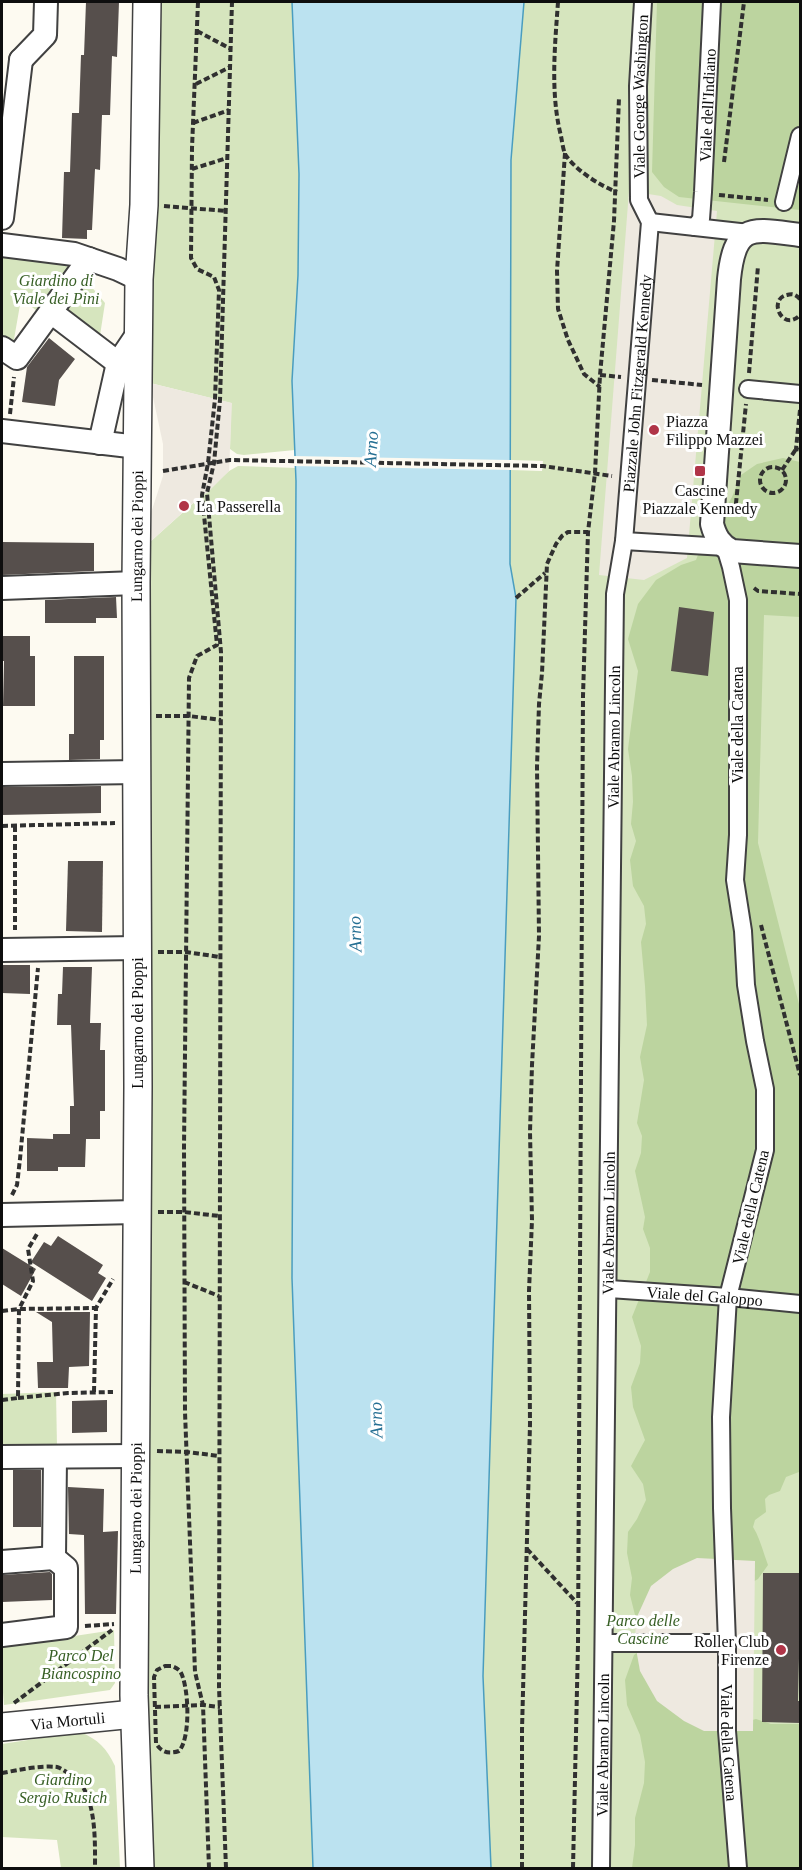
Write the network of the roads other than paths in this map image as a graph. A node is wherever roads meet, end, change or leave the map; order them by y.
1 (46, 2) edge
2 (147, 2) edge
3 (643, 2) edge
4 (711, 2) edge
5 (11, 59) edge
6 (801, 136) edge
7 (6, 149) edge
8 (783, 202) road end
9 (2, 218) edge
10 (650, 222) junction
11 (695, 227) junction
12 (749, 233) junction
13 (801, 235) edge
14 (2, 245) edge
15 (89, 259) junction
16 (139, 279) junction
17 (51, 312) junction
18 (139, 332) junction
19 (9, 353) edge
20 (118, 363) junction
21 (748, 389) dead end
22 (801, 394) edge
23 (5, 423) edge
24 (100, 443) junction
25 (138, 447) junction
26 (624, 541) junction
27 (725, 551) junction
28 (801, 556) edge
29 (618, 577) joint
30 (136, 583) junction
31 (2, 588) edge
32 (138, 772) junction
33 (2, 774) edge
34 (8, 950) edge
35 (144, 950) junction
36 (136, 1212) junction
37 (3, 1215) edge
38 (609, 1289) junction
39 (728, 1297) junction
40 (801, 1304) edge
41 (135, 1454) junction
42 (2, 1457) edge
43 (55, 1457) junction
44 (54, 1558) junction
45 (2, 1562) edge
46 (2, 1635) edge
47 (604, 1643) junction
48 (727, 1643) junction
49 (144, 1711) junction
50 (6, 1716) edge
51 (140, 1869) edge
52 (601, 1869) edge
53 (738, 1869) edge

1 - 5 street
2 - 16 street, Lungarno dei Pioppi
3 - 10 street, Viale George Washington
4 - 11 street, Viale dell'Indiano
5 - 7 street
6 - 8 street
7 - 9 street
10 - 11 street
10 - 26 street, Piazzale John Fitzgerald Kennedy
11 - 12 street
12 - 13 street
12 - 27 street
14 - 15 street
15 - 16 street
15 - 17 street
16 - 18 street, Lungarno dei Pioppi
17 - 19 street
17 - 20 street
18 - 20 street
18 - 25 street, Lungarno dei Pioppi
20 - 24 street
21 - 22 street
23 - 24 street
24 - 25 street
25 - 30 street, Lungarno dei Pioppi
26 - 27 street
26 - 29 street, Piazzale John Fitzgerald Kennedy
27 - 28 street
27 - 39 street, Viale della Catena
29 - 38 street, Viale Abramo Lincoln
30 - 31 street
30 - 32 street, Lungarno dei Pioppi
32 - 33 street
32 - 35 street, Lungarno dei Pioppi
34 - 35 street
35 - 36 street, Lungarno dei Pioppi
36 - 37 street
36 - 41 street, Lungarno dei Pioppi
38 - 39 street, Viale del Galoppo
38 - 47 street, Viale Abramo Lincoln
39 - 40 street, Viale del Galoppo
39 - 48 street, Viale della Catena
41 - 43 street
41 - 49 street, Lungarno dei Pioppi
42 - 43 street
43 - 44 street
44 - 45 street
44 - 46 street
47 - 48 street
47 - 52 street, Viale Abramo Lincoln
48 - 53 street, Viale della Catena
49 - 50 street, Via Mortuli
49 - 51 street, Lungarno dei Pioppi

